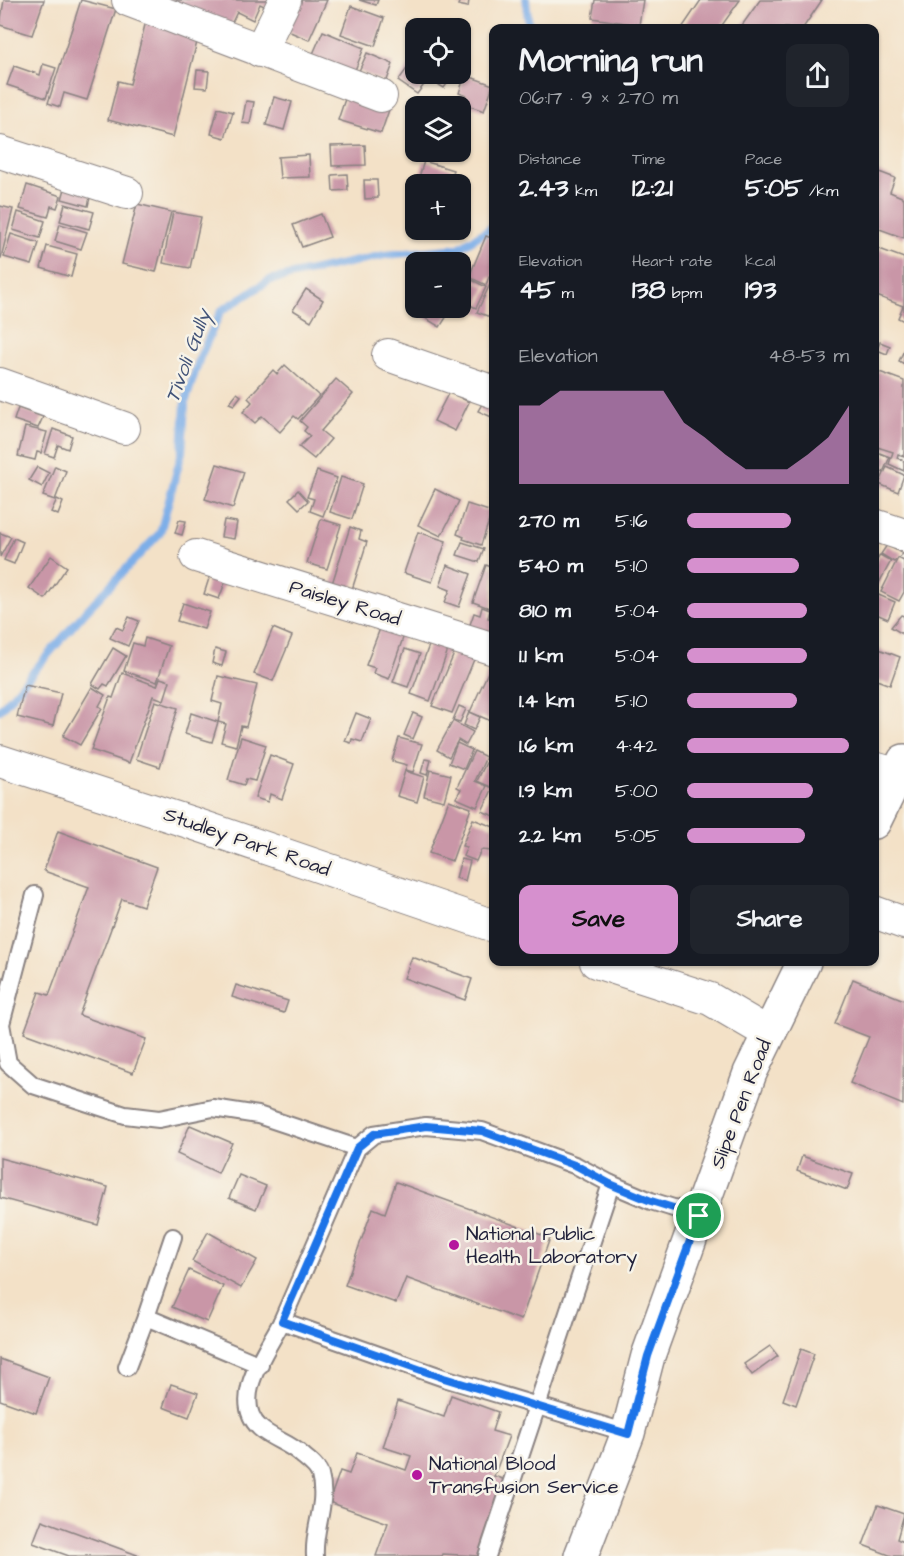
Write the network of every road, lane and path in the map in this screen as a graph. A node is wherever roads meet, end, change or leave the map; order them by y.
1 (128, 0) edge
2 (285, 0) edge
3 (260, 51) junction
4 (381, 96) dead end
5 (0, 152) edge
6 (127, 193) dead end
7 (387, 355) dead end
8 (0, 384) edge
9 (489, 390) edge
10 (124, 428) dead end
11 (879, 527) edge
12 (904, 536) edge
13 (196, 556) dead end
14 (489, 647) edge
15 (0, 761) edge
16 (892, 768) edge
17 (879, 807) edge
18 (34, 895) dead end
19 (879, 914) edge
20 (904, 923) edge
21 (489, 924) edge
22 (608, 966) edge
23 (802, 966) edge
24 (768, 1032) junction
25 (357, 1148) junction
26 (610, 1184) junction
27 (699, 1216) junction
28 (173, 1237) dead end
29 (146, 1317) junction
30 (282, 1321) junction
31 (260, 1365) junction
32 (127, 1367) dead end
33 (536, 1407) junction
34 (628, 1434) junction
35 (315, 1556) edge
36 (488, 1556) edge
37 (581, 1556) edge

1 - 3 street
2 - 3 street
3 - 4 street
5 - 6 street
7 - 9 street
8 - 10 street
11 - 12 street
13 - 14 street, Paisley Road
15 - 21 street, Studley Park Road
16 - 17 street
18 - 25 lane
19 - 20 street
22 - 24 street
23 - 24 street, Slipe Pen Road
24 - 27 street, Slipe Pen Road
25 - 26 lane
25 - 30 lane
26 - 27 lane
26 - 33 lane
27 - 34 street, Slipe Pen Road
28 - 29 lane
29 - 31 lane
29 - 32 lane
30 - 31 lane
30 - 33 lane
31 - 35 lane
33 - 34 lane
33 - 36 lane
34 - 37 street, Slipe Pen Road

